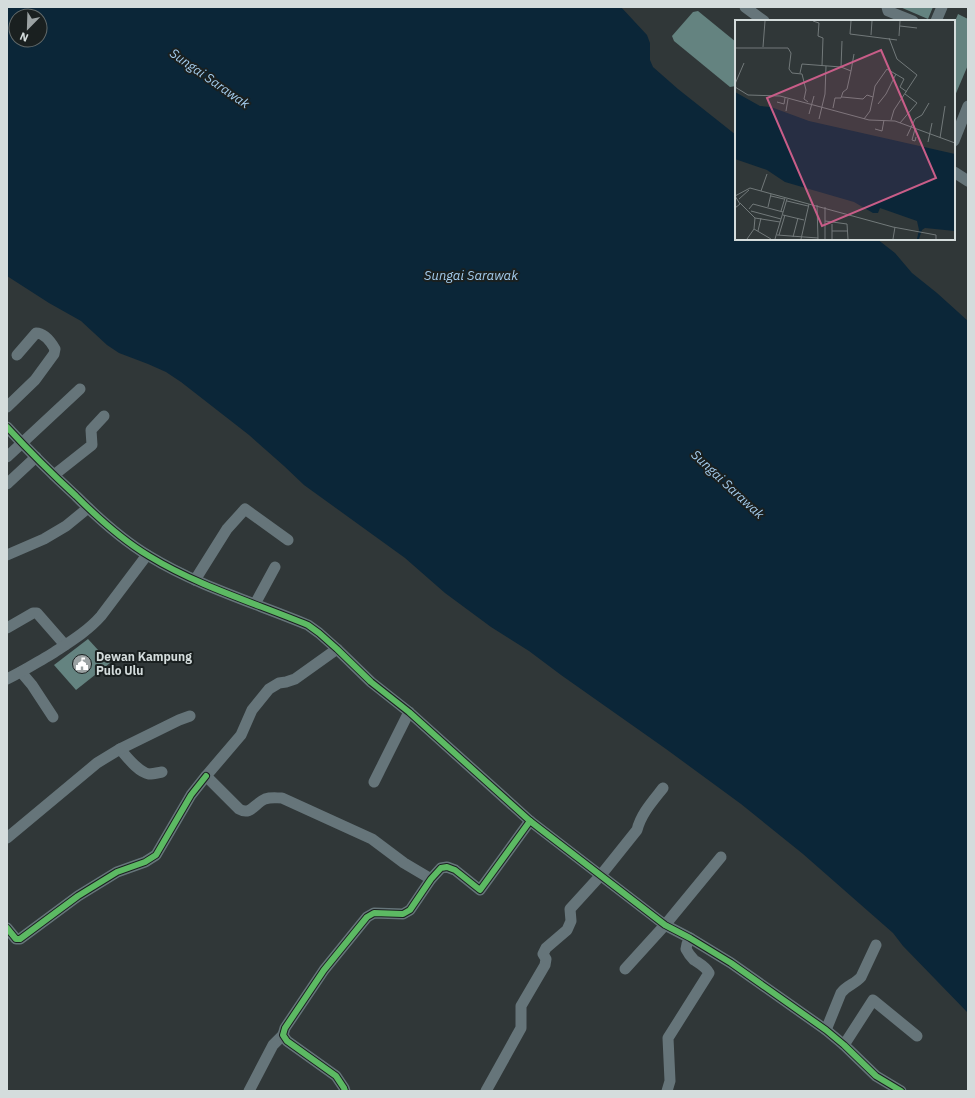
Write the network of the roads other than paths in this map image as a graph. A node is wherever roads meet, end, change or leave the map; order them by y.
1 (745, 7) edge
2 (887, 7) edge
3 (942, 7) edge
4 (763, 20) edge
5 (910, 20) edge
6 (936, 20) edge
7 (968, 106) edge
8 (955, 138) edge
9 (955, 173) edge
10 (968, 181) edge
11 (17, 355) dead end
12 (80, 389) dead end
13 (7, 408) edge
14 (104, 416) dead end
15 (7, 427) edge
16 (22, 444) junction
17 (7, 457) edge
18 (36, 458) junction
19 (54, 475) junction
20 (7, 484) edge
21 (88, 508) junction
22 (288, 540) dead end
23 (7, 555) edge
24 (147, 555) junction
25 (275, 566) dead end
26 (195, 580) junction
27 (254, 604) junction
28 (7, 628) edge
29 (65, 645) junction
30 (337, 649) junction
31 (21, 672) junction
32 (7, 679) edge
33 (409, 712) junction
34 (190, 716) dead end
35 (53, 717) dead end
36 (120, 749) junction
37 (162, 772) dead end
38 (206, 776) junction
39 (374, 782) dead end
40 (663, 788) dead end
41 (530, 821) junction
42 (7, 838) edge
43 (721, 857) dead end
44 (601, 876) junction
45 (431, 879) junction
46 (664, 925) junction
47 (7, 928) edge
48 (690, 938) junction
49 (876, 945) dead end
50 (625, 969) dead end
51 (826, 1030) junction
52 (283, 1035) junction
53 (917, 1036) dead end
54 (844, 1045) junction
55 (249, 1091) edge
56 (345, 1091) edge
57 (486, 1091) edge
58 (667, 1091) edge
59 (901, 1091) edge

1 - 4 street
2 - 5 street
3 - 6 street
7 - 8 street
9 - 10 street
11 - 13 street
12 - 16 street
14 - 19 street
15 - 16 street
16 - 17 street
16 - 18 street
18 - 19 street
18 - 20 street
19 - 21 street
21 - 23 street
21 - 24 street
22 - 26 street
24 - 26 street
24 - 29 street
25 - 27 street
26 - 27 street
27 - 30 street
28 - 29 street
29 - 31 street
30 - 33 street
30 - 38 street
31 - 32 street
31 - 35 street
33 - 39 street
33 - 41 street
34 - 36 street
36 - 37 street
36 - 42 street
38 - 45 street
38 - 47 street
40 - 44 street
41 - 44 street
41 - 45 street
43 - 46 street
44 - 46 street
44 - 57 street
45 - 52 street
46 - 48 street
46 - 50 street
48 - 51 street
48 - 58 street
49 - 51 street
51 - 54 street
52 - 55 street
52 - 56 street
53 - 54 street
54 - 59 street

